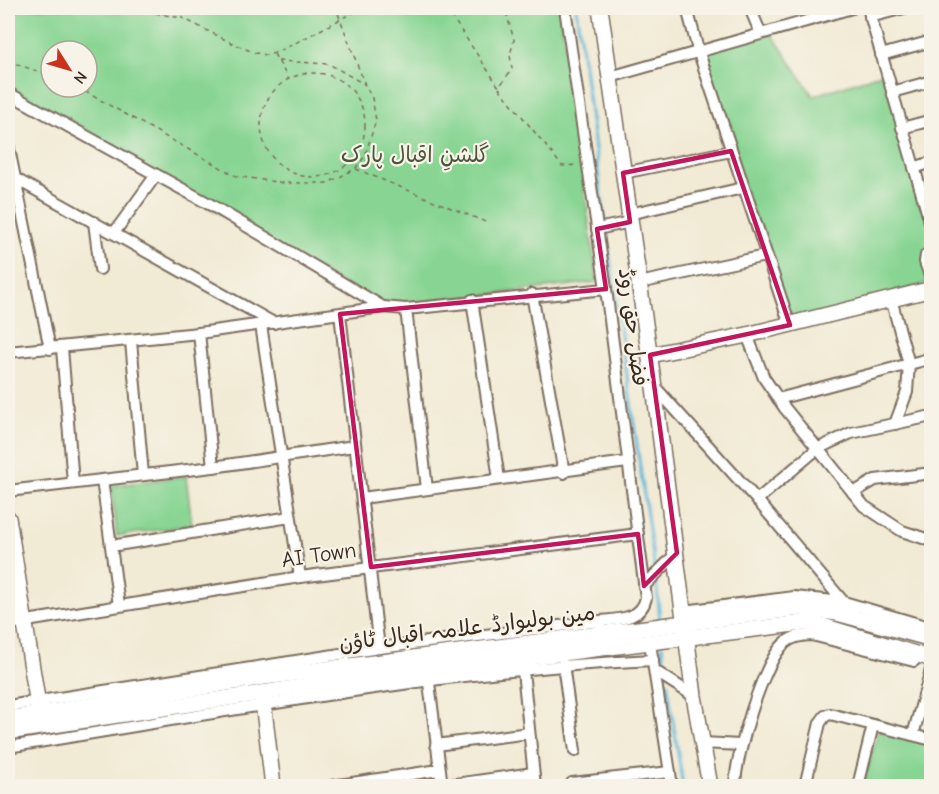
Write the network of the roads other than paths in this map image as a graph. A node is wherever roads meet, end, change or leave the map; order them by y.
1 (565, 8) edge
2 (600, 8) edge
3 (687, 8) edge
4 (750, 8) edge
5 (852, 8) edge
6 (904, 8) edge
7 (869, 12) edge
8 (759, 32) junction
9 (932, 41) edge
10 (698, 50) junction
11 (881, 56) junction
12 (610, 77) junction
13 (932, 81) edge
14 (892, 92) junction
15 (8, 93) edge
16 (932, 120) edge
17 (902, 128) junction
18 (8, 144) edge
19 (731, 151) junction
20 (932, 162) edge
21 (914, 168) junction
22 (623, 173) junction
23 (156, 175) junction
24 (16, 179) junction
25 (743, 188) junction
26 (928, 205) edge
27 (630, 218) junction
28 (94, 222) junction
29 (599, 229) junction
30 (932, 229) edge
31 (114, 233) junction
32 (932, 251) edge
33 (765, 256) junction
34 (100, 269) dead end
35 (932, 282) edge
36 (639, 284) junction
37 (606, 289) junction
38 (932, 289) edge
39 (532, 294) junction
40 (891, 299) junction
41 (472, 300) junction
42 (383, 307) junction
43 (406, 309) junction
44 (340, 314) junction
45 (274, 322) junction
46 (261, 325) junction
47 (790, 325) junction
48 (199, 333) junction
49 (747, 335) junction
50 (131, 340) junction
51 (62, 348) junction
52 (50, 349) junction
53 (8, 352) edge
54 (650, 355) junction
55 (932, 358) edge
56 (909, 364) junction
57 (654, 387) junction
58 (778, 399) junction
59 (932, 416) edge
60 (895, 424) junction
61 (354, 446) junction
62 (817, 449) junction
63 (283, 454) junction
64 (627, 462) junction
65 (213, 467) junction
66 (564, 473) junction
67 (932, 473) edge
68 (143, 475) junction
69 (499, 479) junction
70 (102, 480) junction
71 (73, 483) junction
72 (427, 489) junction
73 (8, 491) edge
74 (853, 493) junction
75 (362, 498) junction
76 (758, 500) junction
77 (290, 517) junction
78 (8, 518) edge
79 (638, 534) junction
80 (932, 541) edge
81 (111, 546) junction
82 (677, 553) junction
83 (10, 554) edge
84 (371, 567) junction
85 (300, 577) junction
86 (648, 582) junction
87 (844, 602) junction
88 (119, 605) junction
89 (682, 618) junction
90 (858, 620) junction
91 (26, 621) junction
92 (8, 624) edge
93 (783, 625) junction
94 (601, 627) junction
95 (932, 627) edge
96 (790, 639) junction
97 (932, 639) edge
98 (681, 640) junction
99 (653, 643) junction
100 (379, 648) junction
101 (932, 659) edge
102 (563, 664) junction
103 (932, 665) edge
104 (656, 668) junction
105 (522, 671) junction
106 (428, 675) junction
107 (694, 696) junction
108 (262, 700) junction
109 (8, 706) edge
110 (40, 714) junction
111 (8, 719) edge
112 (873, 725) junction
113 (8, 732) edge
114 (529, 733) junction
115 (913, 735) junction
116 (932, 740) edge
117 (703, 743) junction
118 (436, 745) junction
119 (740, 745) junction
120 (8, 747) edge
121 (575, 751) dead end
122 (439, 770) junction
123 (670, 772) junction
124 (533, 773) junction
125 (273, 786) edge
126 (332, 786) edge
127 (442, 786) edge
128 (535, 786) edge
129 (573, 786) edge
130 (672, 786) edge
131 (710, 786) edge
132 (735, 786) edge
133 (806, 786) edge
134 (858, 786) edge

1 - 29 street, فضل حق روڈ
2 - 12 main road, فضل حق روڈ
3 - 10 street
4 - 8 street
5 - 8 street
6 - 7 street
7 - 11 street
8 - 10 street
9 - 11 street
10 - 12 street
10 - 19 street
11 - 14 street
12 - 22 main road, فضل حق روڈ
13 - 14 street
14 - 17 street
15 - 23 street
16 - 17 street
17 - 21 street
18 - 24 street
19 - 22 street
19 - 25 street
20 - 21 street
21 - 26 street
22 - 27 main road, فضل حق روڈ
23 - 31 street
23 - 42 street
24 - 28 street
24 - 52 street
25 - 27 street
25 - 33 street
26 - 30 street
27 - 29 street
27 - 36 main road, فضل حق روڈ
28 - 31 street
28 - 34 street
29 - 37 street, فضل حق روڈ
31 - 45 street
32 - 35 street
33 - 36 street
33 - 47 street
36 - 54 main road, فضل حق روڈ
37 - 39 street
37 - 64 street, فضل حق روڈ
38 - 40 main road
39 - 41 street
39 - 66 street
40 - 47 main road
40 - 56 street
41 - 43 street
41 - 69 street
42 - 43 street
42 - 44 street
43 - 72 street
44 - 45 street
44 - 61 street
45 - 46 street
46 - 48 street
46 - 63 street
47 - 49 main road
48 - 50 street
48 - 65 street
49 - 54 main road
49 - 58 street
50 - 51 street
50 - 68 street
51 - 52 street
51 - 71 street
52 - 53 street
54 - 57 main road, فضل حق روڈ
55 - 56 street
56 - 58 street
56 - 60 street
57 - 76 street
57 - 82 main road, فضل حق روڈ
58 - 62 street
59 - 60 street
60 - 62 street
61 - 63 street
61 - 75 street
62 - 74 street
62 - 76 street
63 - 65 street
63 - 77 street
64 - 66 street
64 - 79 street, فضل حق روڈ
65 - 68 street
66 - 69 street
67 - 74 street
68 - 70 street
69 - 72 street
70 - 71 street
70 - 81 street
71 - 73 street
72 - 75 street
74 - 80 street
75 - 84 street
76 - 87 street
77 - 81 street
77 - 85 street
78 - 83 main road
79 - 84 street, AI Town
79 - 86 street, فضل حق روڈ
81 - 88 street
82 - 86 street
82 - 89 main road, فضل حق روڈ
83 - 91 main road
84 - 85 street, AI Town
84 - 100 street
85 - 88 street, AI Town
86 - 94 street, فضل حق روڈ
87 - 89 street
87 - 90 street
87 - 95 street
88 - 91 street, AI Town
89 - 90 main road, مین بولیوارڈ علامہ اقبال ٹاؤن
89 - 94 main road, مین بولیوارڈ علامہ اقبال ٹاؤن
89 - 98 main road, فضل حق روڈ
90 - 97 main road, مین بولیوارڈ علامہ اقبال ٹاؤن
91 - 92 street, AI Town
91 - 110 main road
93 - 96 street
93 - 98 main road
93 - 101 main road
94 - 100 street, فضل حق روڈ
94 - 110 main road, مین بولیوارڈ علامہ اقبال ٹاؤن
96 - 103 street
96 - 119 street
98 - 99 main road, مین بولیوارڈ علامہ اقبال ٹاؤن
98 - 107 main road, فضل حق روڈ
99 - 104 street
99 - 106 main road, مین بولیوارڈ علامہ اقبال ٹاؤن
100 - 110 street, فضل حق روڈ
102 - 104 street
102 - 105 street
102 - 121 street
103 - 115 street
104 - 107 street
104 - 123 street
105 - 106 street
105 - 114 street
106 - 108 main road, مین بولیوارڈ علامہ اقبال ٹاؤن
106 - 118 street
107 - 117 main road, فضل حق روڈ
108 - 110 main road, مین بولیوارڈ علامہ اقبال ٹاؤن
108 - 120 street
108 - 125 main road
109 - 110 street, فضل حق روڈ
110 - 111 main road, مین بولیوارڈ علامہ اقبال ٹاؤن
110 - 113 main road, مین بولیوارڈ علامہ اقبال ٹاؤن
112 - 115 street
112 - 133 street
112 - 134 street
114 - 118 street
114 - 124 street
115 - 116 street
117 - 119 street
117 - 131 main road, فضل حق روڈ
118 - 122 street
119 - 132 street
122 - 126 street
122 - 127 street
123 - 129 street
123 - 130 street
124 - 127 street
124 - 128 street

